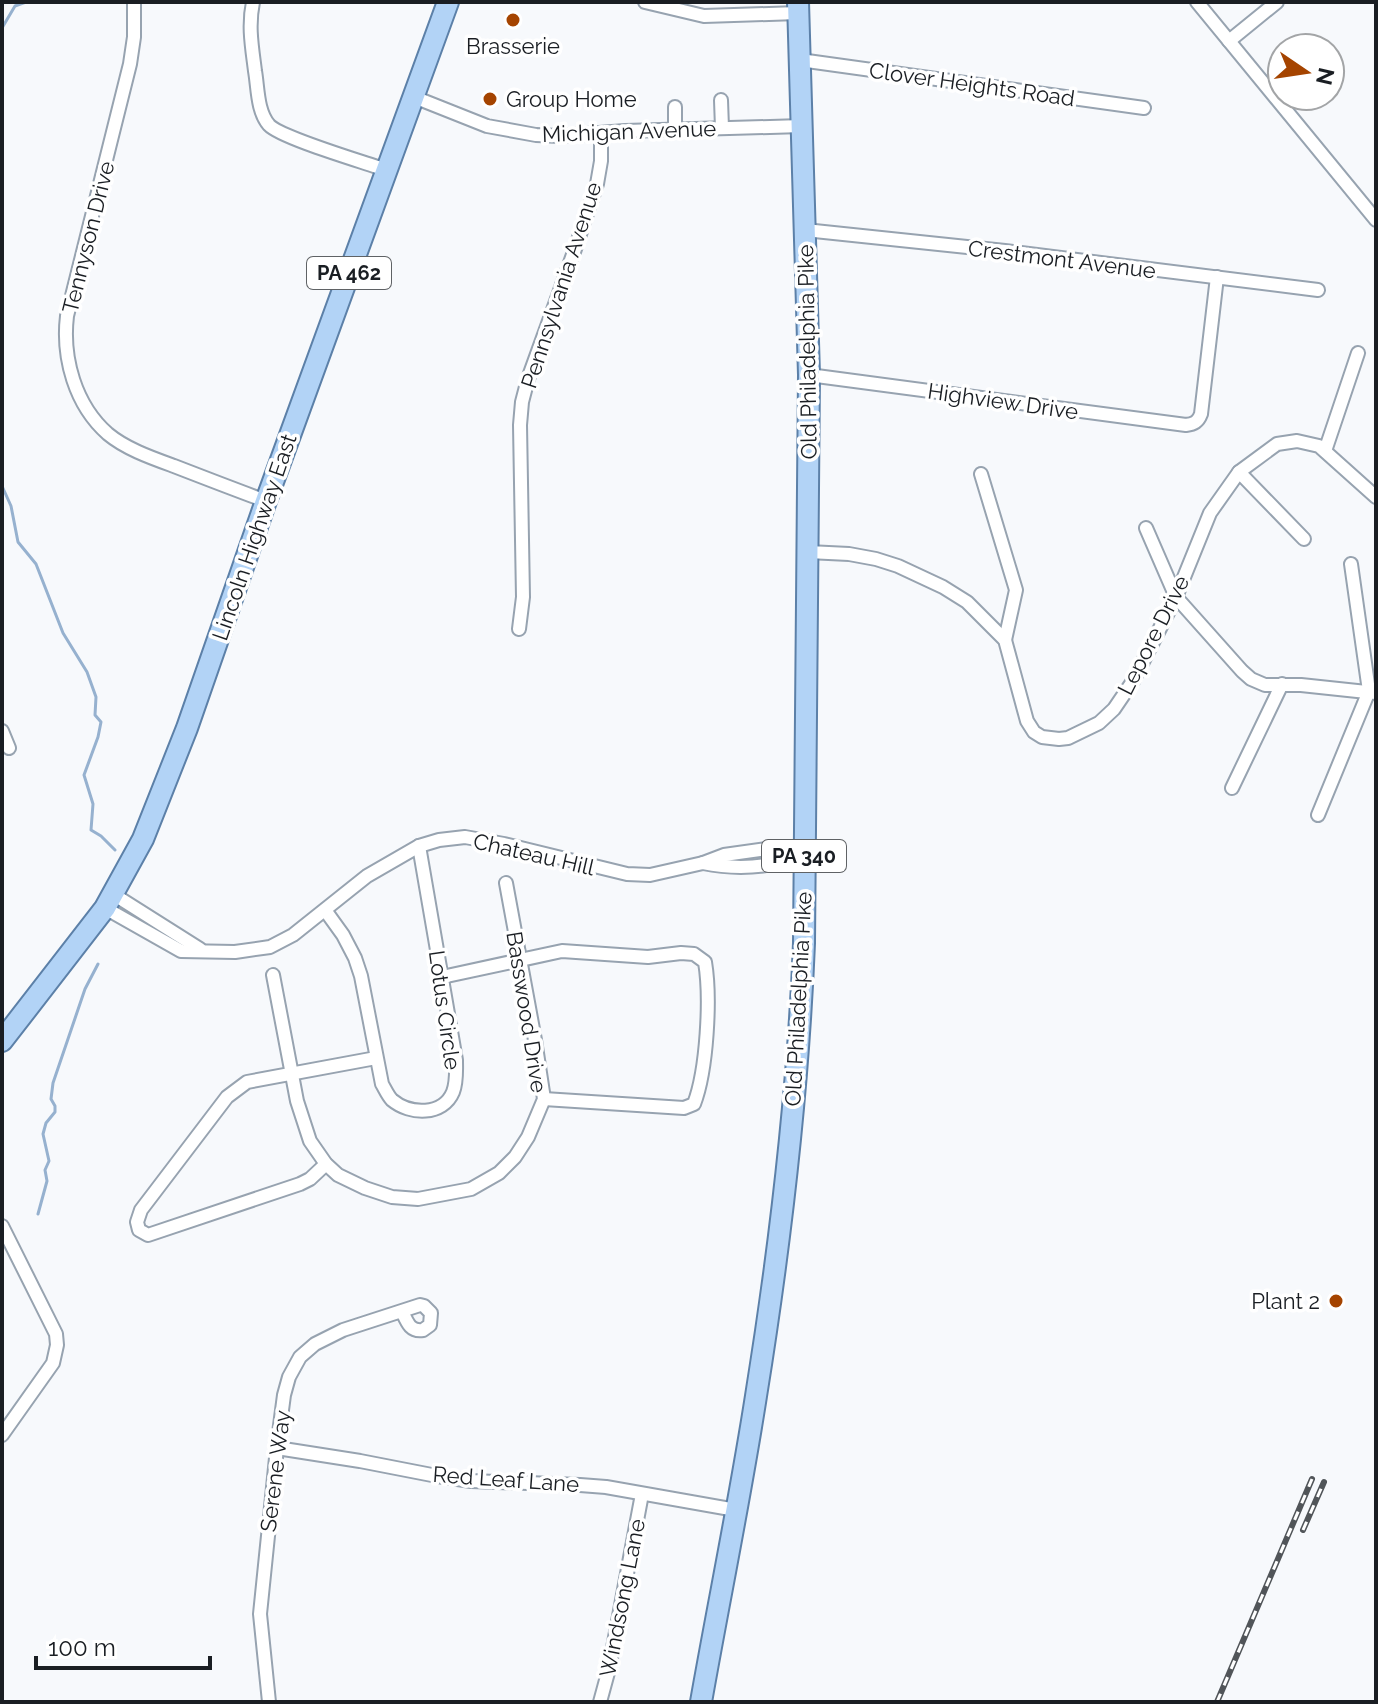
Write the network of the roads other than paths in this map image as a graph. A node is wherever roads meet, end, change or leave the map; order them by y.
1 (134, 2) edge
2 (253, 2) edge
3 (448, 2) edge
4 (645, 2) edge
5 (1197, 2) edge
6 (1277, 2) edge
7 (798, 7) edge
8 (1229, 41) junction
9 (800, 60) junction
10 (414, 97) junction
11 (721, 100) dead end
12 (675, 107) dead end
13 (1144, 108) dead end
14 (802, 126) junction
15 (722, 128) junction
16 (675, 130) junction
17 (601, 133) junction
18 (386, 170) junction
19 (1376, 220) edge
20 (805, 230) junction
21 (1217, 277) junction
22 (1318, 290) dead end
23 (1358, 353) dead end
24 (809, 375) junction
25 (1325, 451) junction
26 (1239, 472) junction
27 (981, 474) dead end
28 (1376, 497) edge
29 (266, 501) junction
30 (1146, 528) dead end
31 (1304, 539) dead end
32 (808, 552) junction
33 (1351, 564) dead end
34 (1176, 597) junction
35 (519, 629) dead end
36 (1005, 640) junction
37 (1282, 684) junction
38 (1373, 692) edge
39 (2, 731) edge
40 (9, 748) dead end
41 (1232, 788) dead end
42 (1318, 815) dead end
43 (419, 846) junction
44 (804, 856) junction
45 (506, 883) dead end
46 (109, 901) junction
47 (325, 910) junction
48 (520, 961) junction
49 (273, 975) dead end
50 (442, 977) junction
51 (2, 1041) edge
52 (376, 1058) junction
53 (292, 1074) junction
54 (544, 1099) junction
55 (326, 1164) junction
56 (2, 1226) edge
57 (402, 1311) dead end
58 (2, 1435) edge
59 (277, 1448) junction
60 (642, 1494) junction
61 (736, 1510) junction
62 (269, 1702) edge
63 (600, 1702) edge
64 (701, 1702) edge

1 - 29 street, Tennyson Drive
2 - 18 street
3 - 10 main road, Lincoln Highway East / PA 462
4 - 7 street
5 - 8 street
6 - 8 street
7 - 9 main road, Old Philadelphia Pike / PA 340
8 - 19 street
9 - 13 street, Clover Heights Road
9 - 14 main road, Old Philadelphia Pike / PA 340
10 - 17 street, Michigan Avenue
10 - 18 main road, Lincoln Highway East / PA 462
11 - 15 street
12 - 16 street
14 - 15 street, Michigan Avenue
14 - 20 main road, Old Philadelphia Pike / PA 340
15 - 16 street, Michigan Avenue
16 - 17 street, Michigan Avenue
17 - 35 street, Pennsylvania Avenue
18 - 29 main road, Lincoln Highway East / PA 462
20 - 21 street, Crestmont Avenue
20 - 24 main road, Old Philadelphia Pike / PA 340
21 - 22 street, Crestmont Avenue
21 - 24 street, Highview Drive
23 - 25 street
24 - 32 main road, Old Philadelphia Pike / PA 340
25 - 26 street, Lepore Drive
25 - 28 street, Lepore Drive
26 - 31 street
26 - 34 street, Lepore Drive
27 - 36 street
29 - 46 main road, Lincoln Highway East / PA 462
30 - 34 street
32 - 36 street
32 - 44 main road, Old Philadelphia Pike / PA 340
33 - 38 street
34 - 36 street, Lepore Drive
34 - 37 street
37 - 38 street
37 - 41 street
38 - 42 street
39 - 40 street
43 - 44 street, Chateau Hill
43 - 47 street, Chateau Hill
43 - 50 street, Lotus Circle
44 - 61 main road, Old Philadelphia Pike / PA 340
45 - 48 street, Basswood Drive
46 - 47 street, Chateau Hill
46 - 51 main road, Lincoln Highway East / PA 462
47 - 52 street, Lotus Circle
48 - 50 street
48 - 54 street, Basswood Drive
48 - 54 street
49 - 53 street, Basswood Drive
50 - 52 street, Lotus Circle
52 - 53 street
53 - 55 street, Basswood Drive
53 - 55 street
54 - 55 street, Basswood Drive
56 - 58 street
57 - 59 street, Serene Way
59 - 60 street, Red Leaf Lane
59 - 62 street, Serene Way
60 - 61 street, Red Leaf Lane
60 - 63 street, Windsong Lane
61 - 64 main road, Old Philadelphia Pike / PA 340

